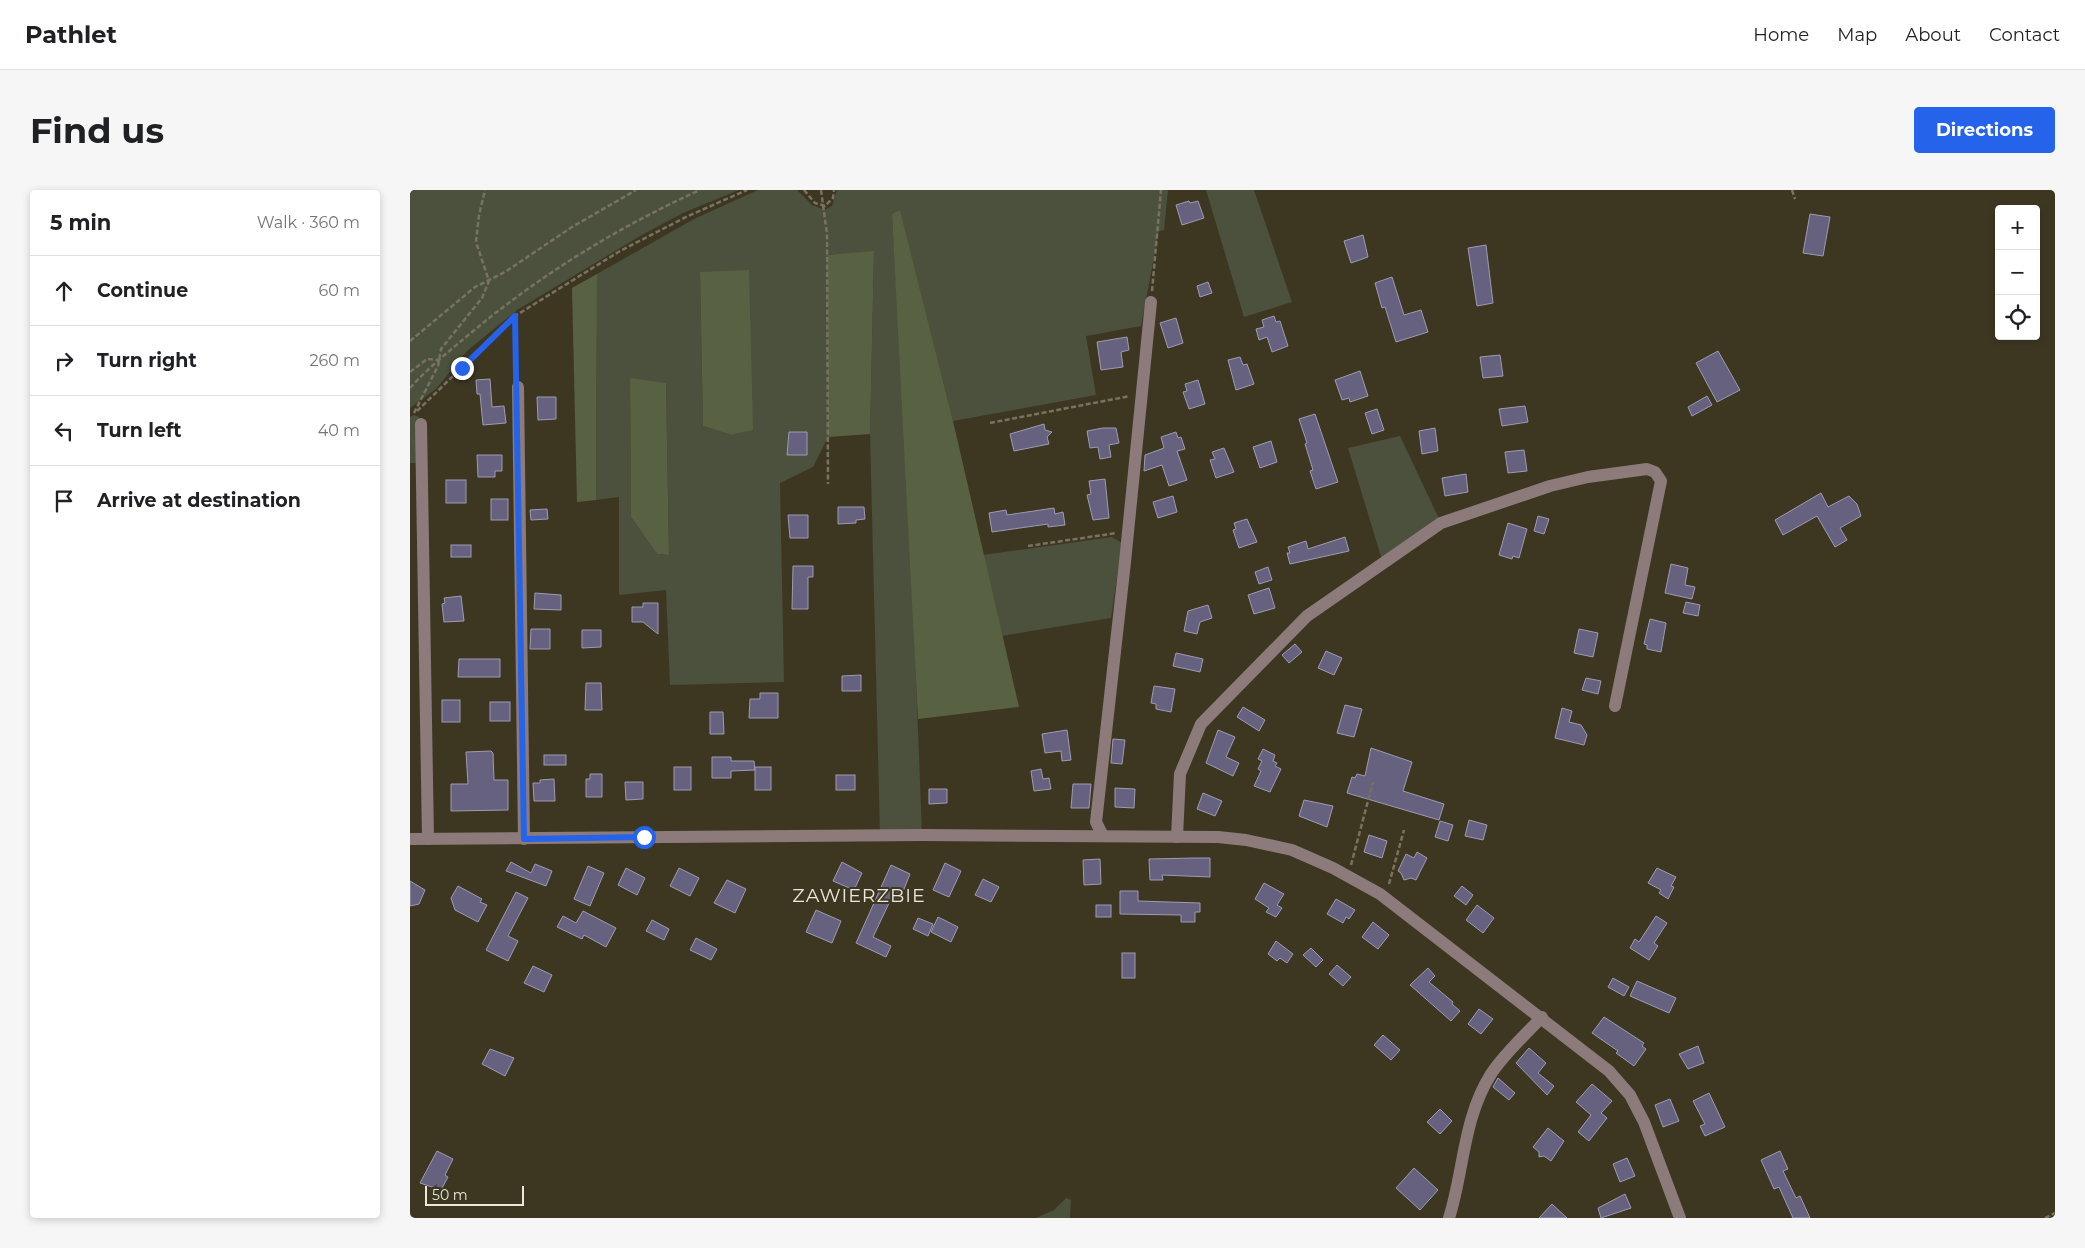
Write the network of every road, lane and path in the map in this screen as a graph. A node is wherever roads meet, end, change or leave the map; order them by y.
1 (485, 190) edge
2 (636, 190) edge
3 (700, 190) edge
4 (747, 190) edge
5 (804, 190) edge
6 (821, 190) edge
7 (834, 190) edge
8 (1162, 190) edge
9 (1792, 190) edge
10 (1794, 199) dead end
11 (825, 206) junction
12 (489, 281) junction
13 (1151, 302) joint
14 (515, 316) junction
15 (410, 341) edge
16 (439, 360) junction
17 (410, 372) edge
18 (518, 387) joint
19 (410, 388) edge
20 (1142, 394) junction
21 (421, 424) dead end
22 (990, 424) dead end
23 (828, 484) dead end
24 (1128, 531) junction
25 (1028, 546) dead end
26 (1615, 706) dead end
27 (1373, 782) dead end
28 (1404, 830) dead end
29 (1103, 836) junction
30 (1177, 837) junction
31 (410, 839) edge
32 (428, 839) junction
33 (524, 839) junction
34 (1348, 876) junction
35 (1385, 898) junction
36 (1542, 1017) junction
37 (2055, 1213) edge
38 (1449, 1218) edge
39 (1680, 1218) edge
40 (2045, 1218) edge

1 - 12 path
2 - 12 path
3 - 16 path
4 - 14 path
5 - 11 path
6 - 11 path
7 - 11 path
8 - 13 path
9 - 10 path
11 - 23 path
12 - 15 path
12 - 16 path
13 - 20 street
14 - 16 path
14 - 18 path
16 - 17 path
16 - 19 path
18 - 33 street
20 - 22 path
20 - 24 street
21 - 32 street
24 - 25 path
24 - 29 street
26 - 30 street
27 - 34 path
28 - 35 path
29 - 30 street
29 - 33 street
30 - 34 street
31 - 32 street
32 - 33 street
34 - 35 street
35 - 36 street
36 - 38 street
36 - 39 street
37 - 40 path

